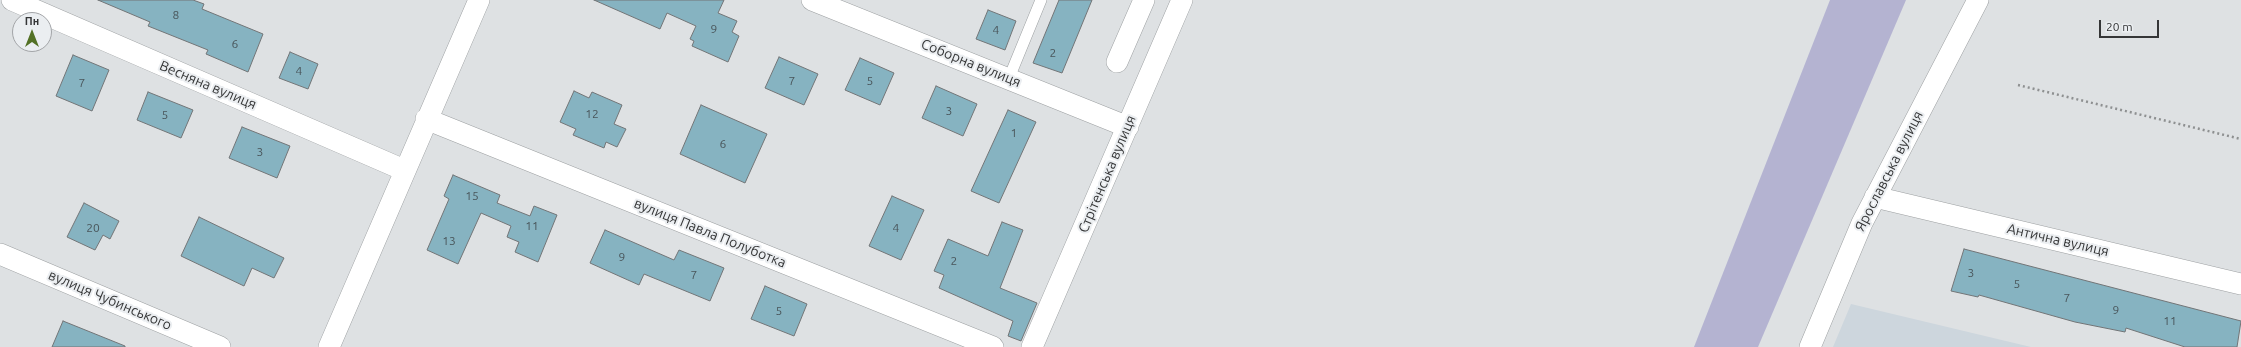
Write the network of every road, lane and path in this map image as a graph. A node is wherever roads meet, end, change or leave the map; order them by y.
1 (12, 0) edge
2 (479, 0) edge
3 (812, 0) edge
4 (1041, 0) edge
5 (1144, 0) edge
6 (1182, 0) edge
7 (1978, 0) edge
8 (1117, 62) dead end
9 (1009, 78) junction
10 (2018, 85) dead end
11 (426, 119) junction
12 (1128, 127) junction
13 (2241, 139) edge
14 (404, 170) junction
15 (1875, 197) junction
16 (0, 254) edge
17 (2241, 284) edge
18 (331, 346) edge
19 (220, 347) edge
20 (993, 347) edge
21 (1032, 347) edge
22 (1810, 347) edge

1 - 14 street, Весняна вулиця
2 - 11 street
3 - 9 street, Соборна вулиця
4 - 9 lane
5 - 8 street
6 - 12 street, Стрітенська вулиця
7 - 15 street, Ярославська вулиця
9 - 12 street, Соборна вулиця
10 - 13 path
11 - 14 street
11 - 20 street, вулиця Павла Полуботка
12 - 21 street, Стрітенська вулиця
14 - 18 street
15 - 17 street, Антична вулиця
15 - 22 street, Ярославська вулиця
16 - 19 street, вулиця Чубинського

